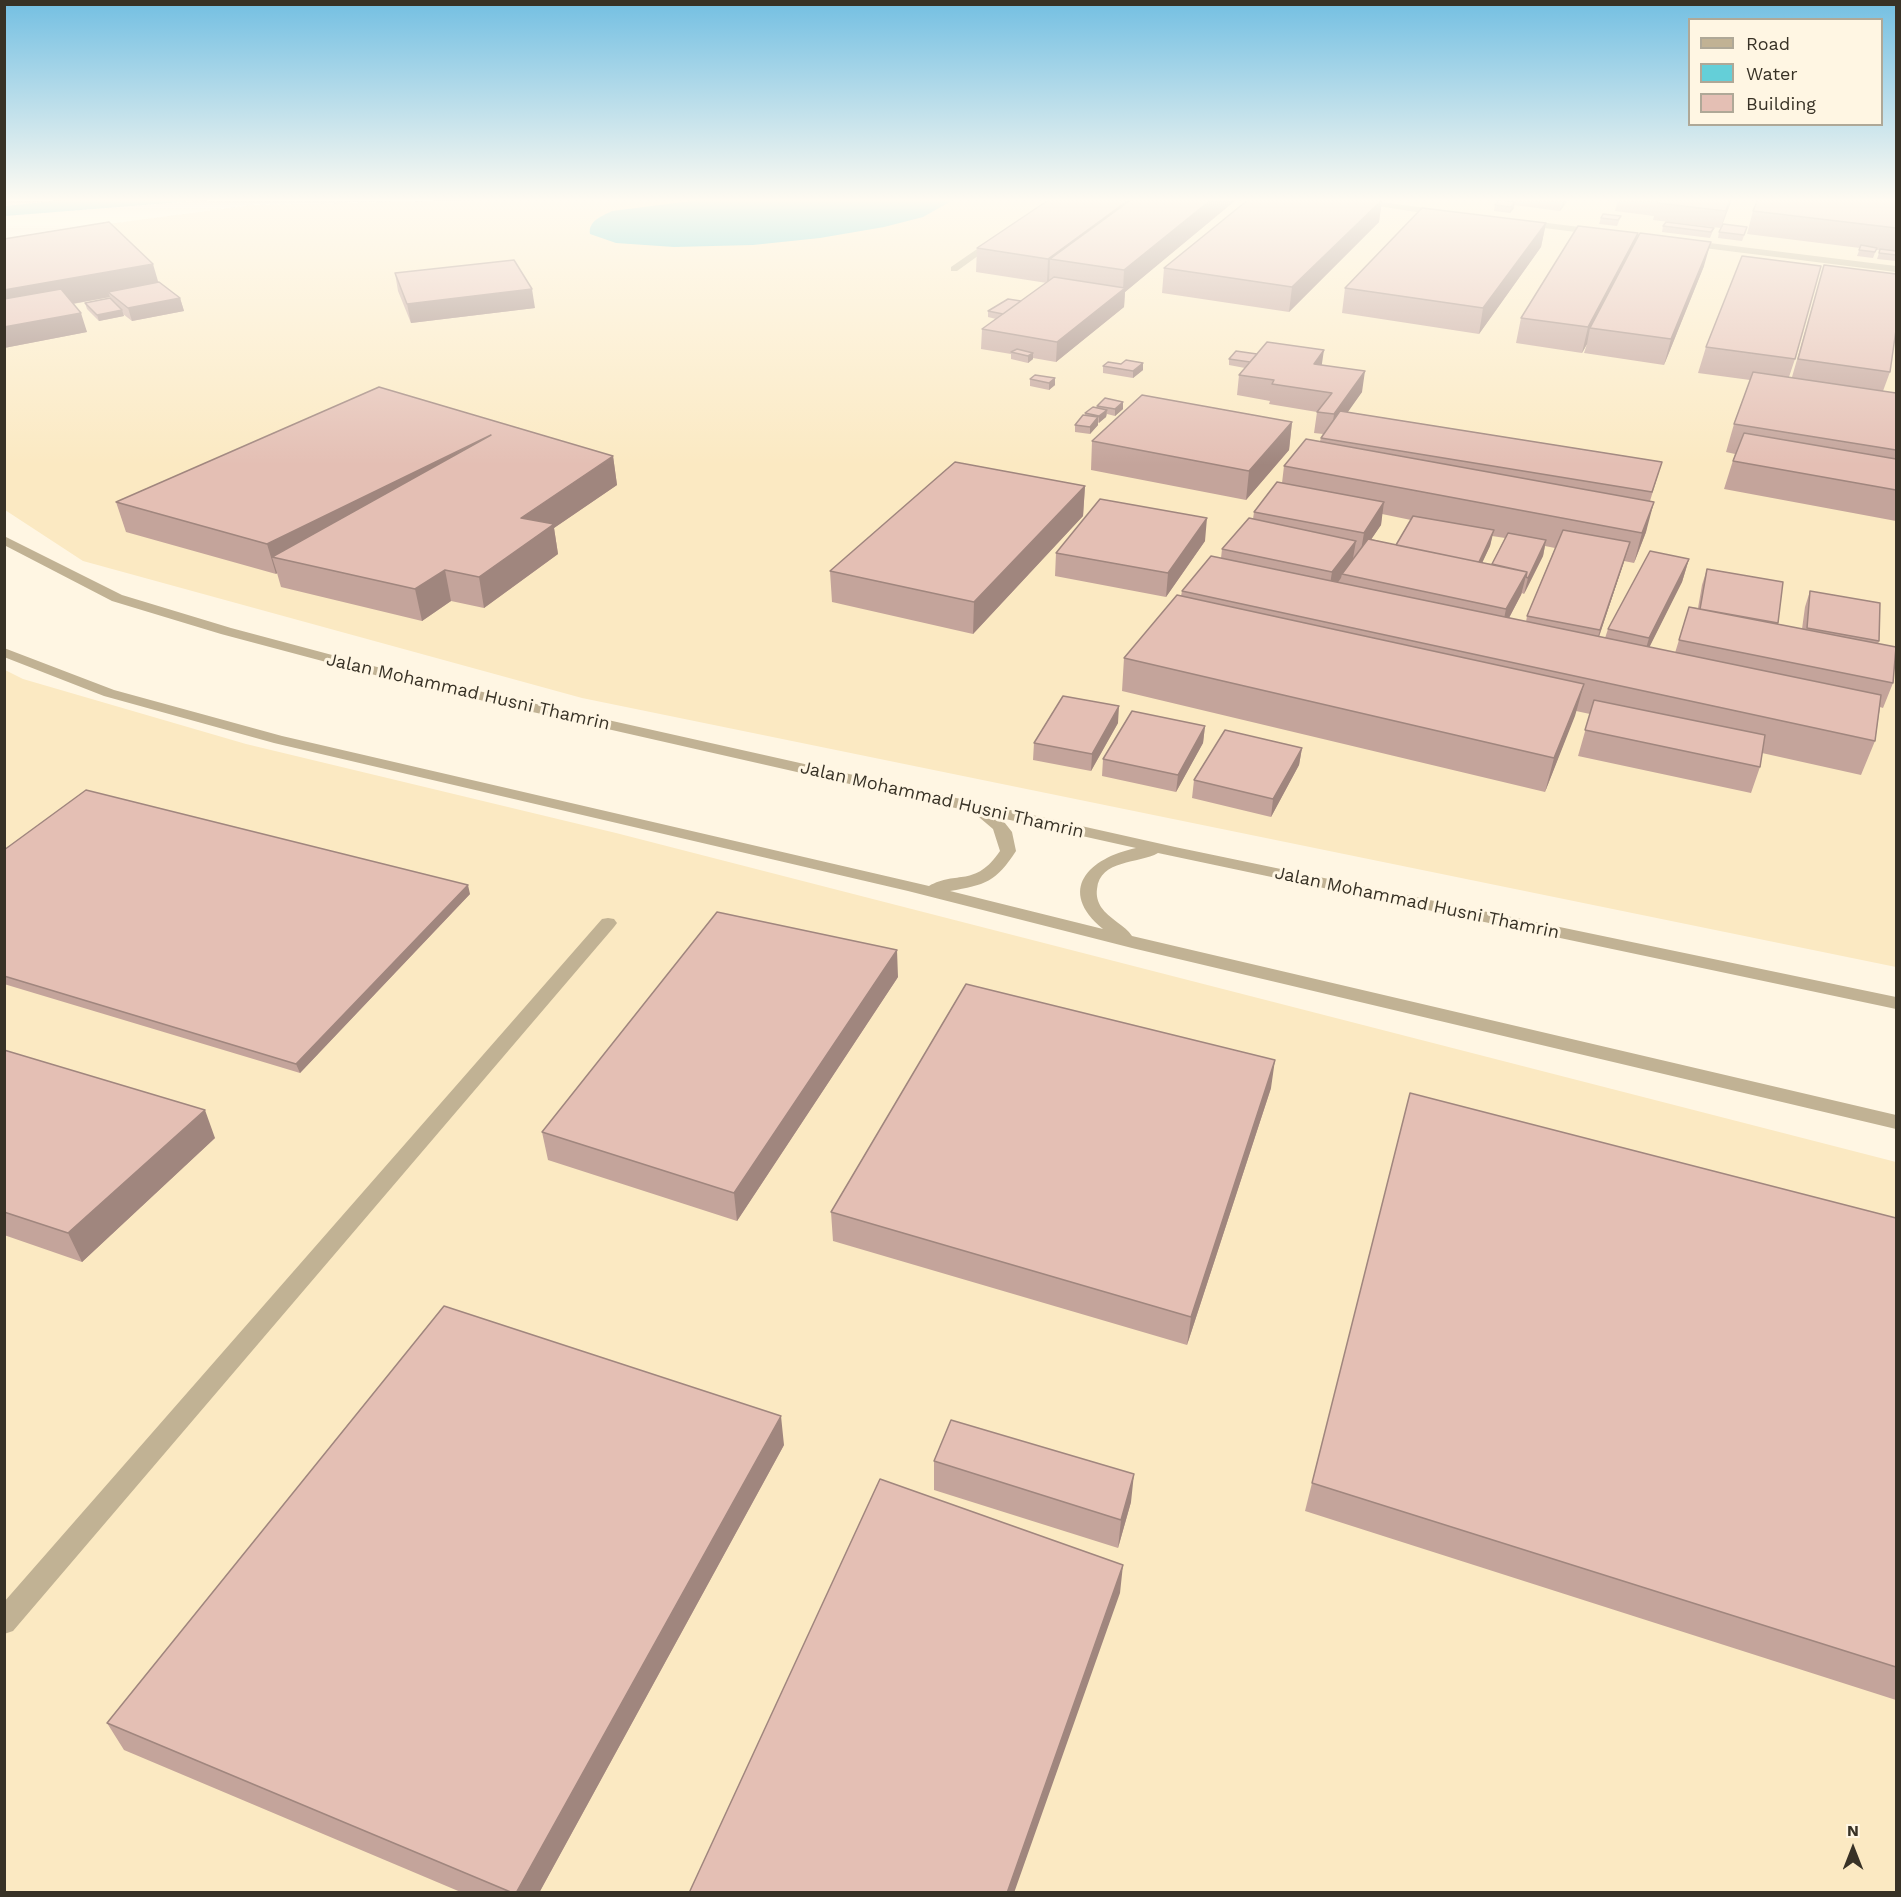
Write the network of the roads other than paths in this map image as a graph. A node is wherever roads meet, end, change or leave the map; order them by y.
1 (4, 540) edge
2 (4, 652) edge
3 (966, 806) junction
4 (1175, 852) junction
5 (909, 886) junction
6 (608, 923) dead end
7 (1132, 942) junction
8 (1896, 1003) edge
9 (1896, 1122) edge
10 (4, 1622) edge

1 - 3 street, Jalan Mohammad Husni Thamrin
2 - 5 street
3 - 4 street, Jalan Mohammad Husni Thamrin
3 - 5 street
4 - 7 street
4 - 8 street, Jalan Mohammad Husni Thamrin
5 - 7 street
6 - 10 street
7 - 9 street

